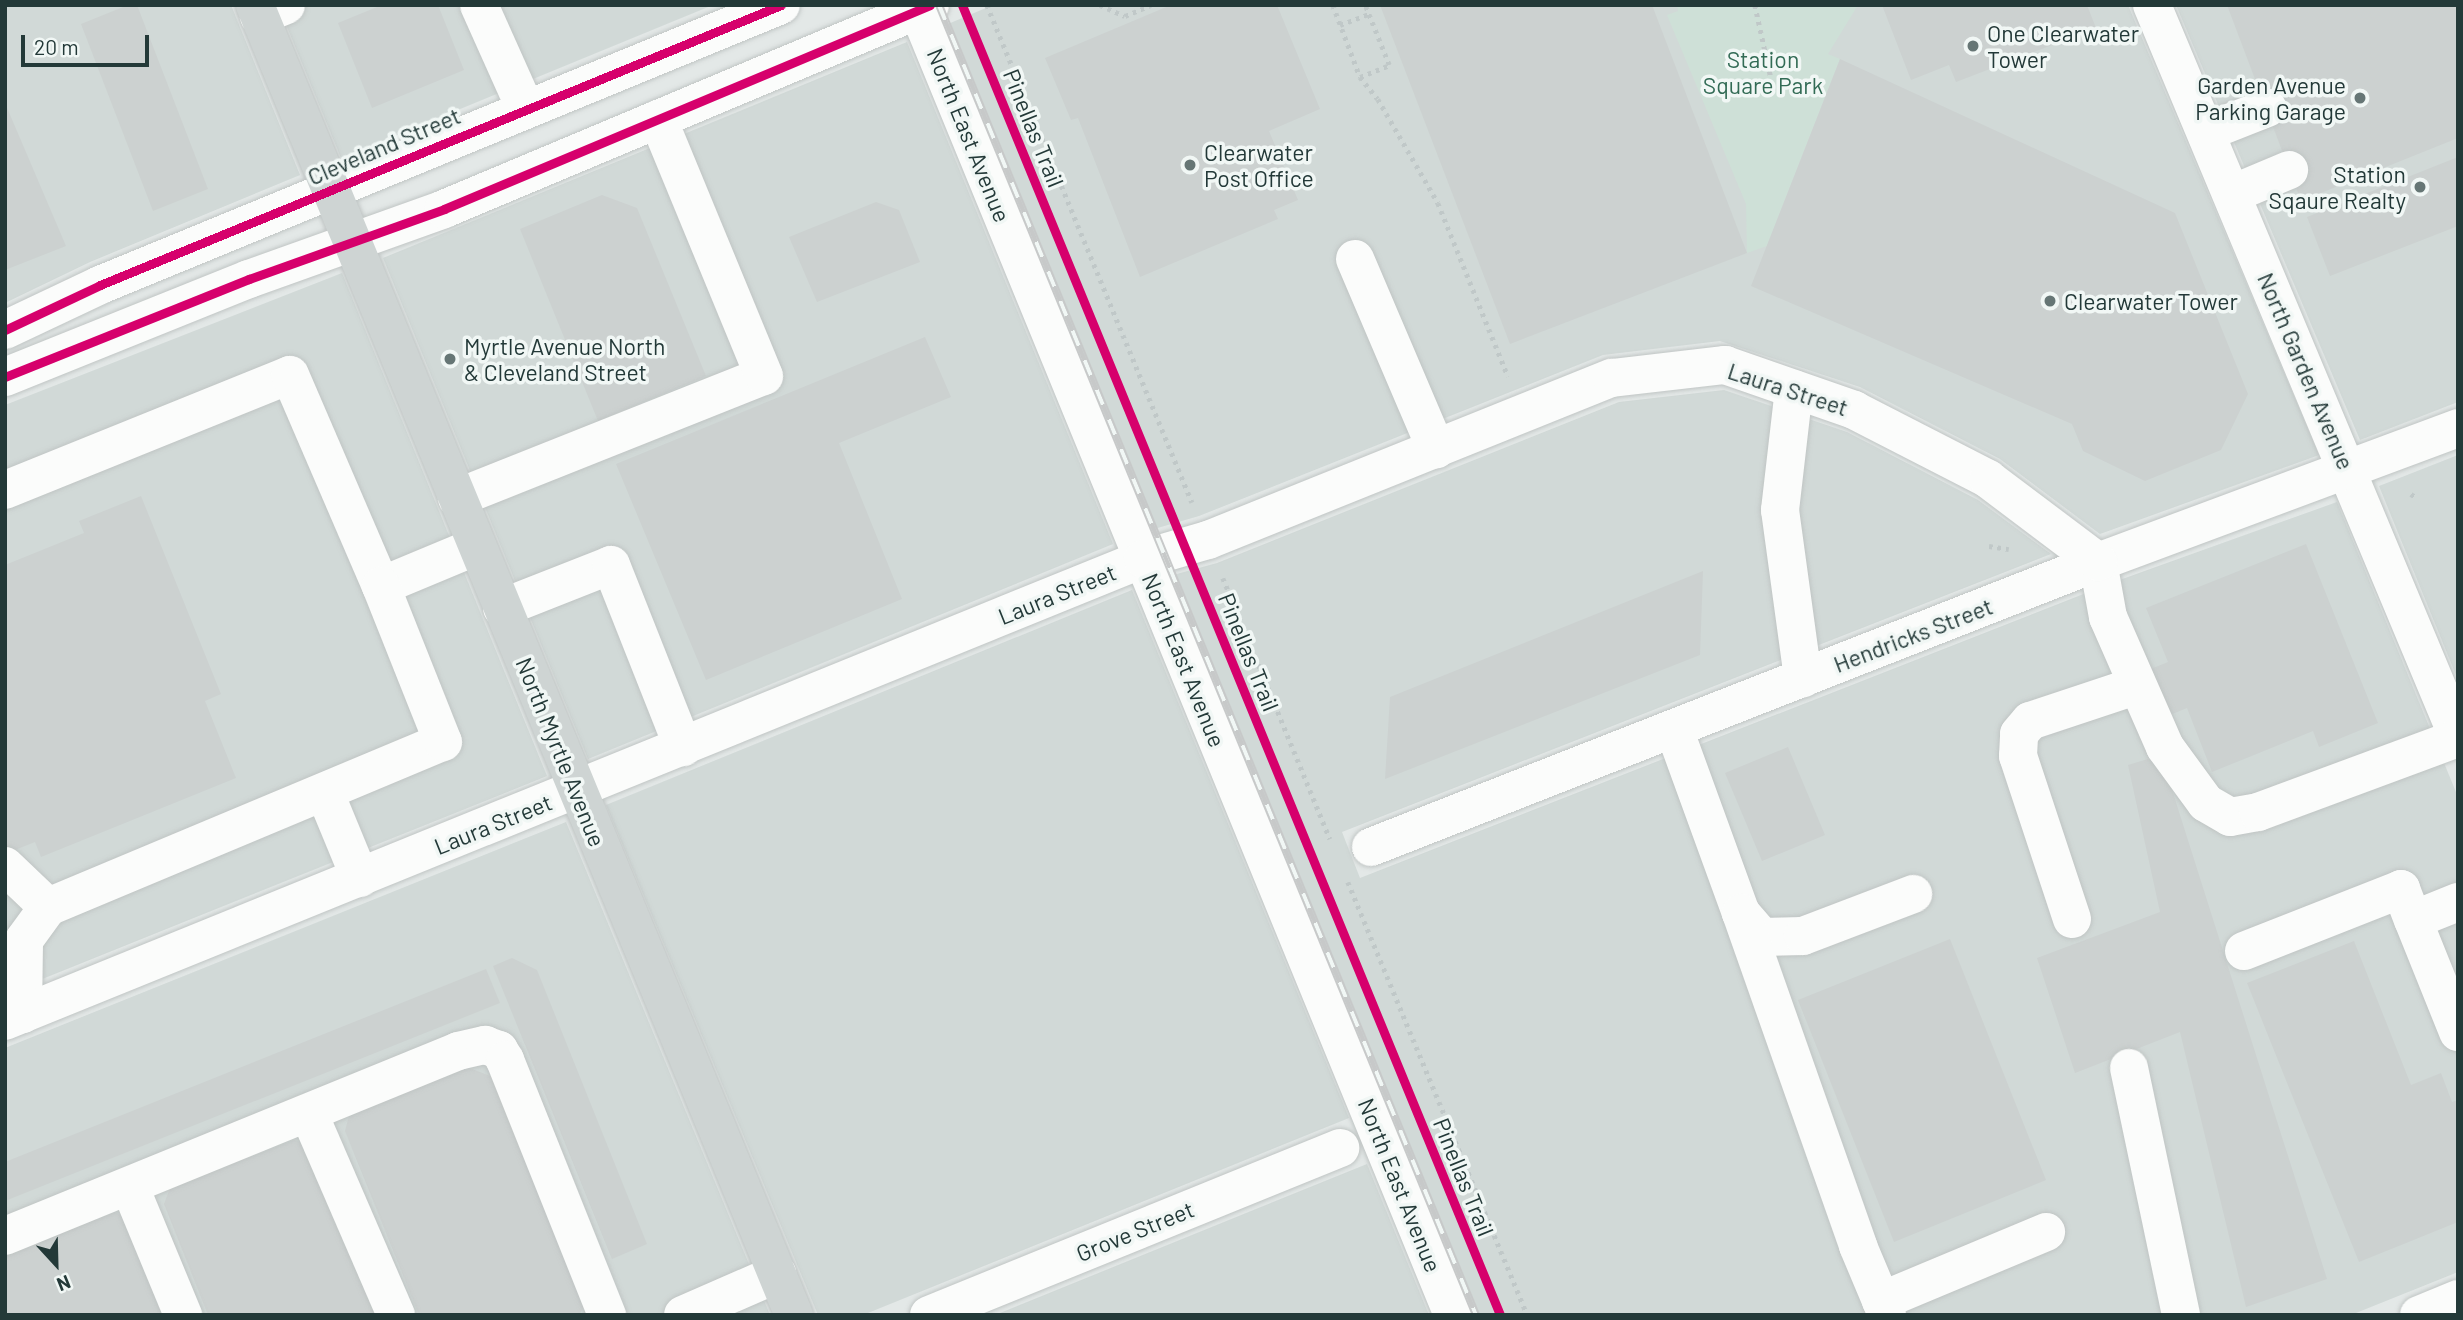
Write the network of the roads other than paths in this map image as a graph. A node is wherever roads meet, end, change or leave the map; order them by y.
1 (479, 5) edge
2 (781, 5) edge
3 (2152, 5) edge
4 (921, 7) edge
5 (267, 9) edge
6 (525, 108) junction
7 (2266, 108) dead end
8 (658, 119) junction
9 (2206, 132) junction
10 (2289, 170) dead end
11 (330, 189) junction
12 (2232, 194) junction
13 (353, 242) junction
14 (1355, 259) dead end
15 (5, 330) edge
16 (5, 377) edge
17 (1794, 389) junction
18 (2458, 428) edge
19 (1436, 449) junction
20 (2348, 471) junction
21 (5, 490) edge
22 (457, 498) junction
23 (477, 546) junction
24 (1143, 559) junction
25 (2098, 562) junction
26 (381, 586) junction
27 (502, 608) junction
28 (1803, 678) junction
29 (2135, 686) junction
30 (1674, 729) junction
31 (2458, 738) edge
32 (683, 747) junction
33 (577, 791) junction
34 (325, 793) junction
35 (1353, 849) road end
36 (5, 866) edge
37 (360, 878) junction
38 (1913, 894) dead end
39 (2458, 902) edge
40 (48, 907) junction
41 (1741, 913) junction
42 (2072, 919) dead end
43 (2413, 920) junction
44 (2244, 951) dead end
45 (14, 1017) edge
46 (2458, 1032) edge
47 (2129, 1068) dead end
48 (309, 1114) junction
49 (1340, 1148) dead end
50 (130, 1188) junction
51 (2046, 1232) dead end
52 (5, 1236) edge
53 (777, 1275) junction
54 (2458, 1299) edge
55 (1884, 1308) edge
56 (605, 1310) edge
57 (183, 1315) edge
58 (396, 1315) edge
59 (684, 1315) edge
60 (794, 1315) edge
61 (929, 1315) edge
62 (1453, 1315) edge
63 (2181, 1315) edge
64 (2419, 1315) edge

1 - 6 street
2 - 6 street, Cleveland Street
3 - 9 street, North Garden Avenue
4 - 8 street
4 - 24 street, North East Avenue
5 - 11 main road, North Myrtle Avenue
6 - 11 street, Cleveland Street
7 - 9 street
8 - 13 street
8 - 22 street
9 - 12 street, North Garden Avenue
10 - 12 street
11 - 13 main road, North Myrtle Avenue
11 - 15 street, Cleveland Street
12 - 20 street, North Garden Avenue
13 - 16 street
13 - 22 main road, North Myrtle Avenue
14 - 19 street
17 - 19 street, Laura Street
17 - 25 street, Laura Street
17 - 28 street
18 - 20 street, Hendricks Street
19 - 24 street, Laura Street
20 - 25 street, Hendricks Street
20 - 31 street, North Garden Avenue
21 - 26 street
22 - 23 main road, North Myrtle Avenue
23 - 26 street
23 - 27 main road, North Myrtle Avenue
24 - 32 street, Laura Street
24 - 62 street, North East Avenue
25 - 28 street, Hendricks Street
25 - 29 street
26 - 34 street
27 - 32 street
27 - 33 main road, North Myrtle Avenue
28 - 30 street, Hendricks Street
29 - 31 street
29 - 42 street
30 - 35 street, Hendricks Street
30 - 41 street
32 - 33 street, Laura Street
33 - 37 street, Laura Street
33 - 53 main road, North Myrtle Avenue
34 - 37 street
34 - 40 street
36 - 40 street
37 - 45 street, Laura Street
38 - 41 street
39 - 43 street
40 - 45 street
41 - 55 street
43 - 44 street
43 - 46 street
47 - 63 street
48 - 50 street
48 - 56 street
48 - 58 street
49 - 61 street, Grove Street
50 - 52 street
50 - 57 street
51 - 55 street
53 - 59 street
53 - 60 main road, North Myrtle Avenue
54 - 64 street

